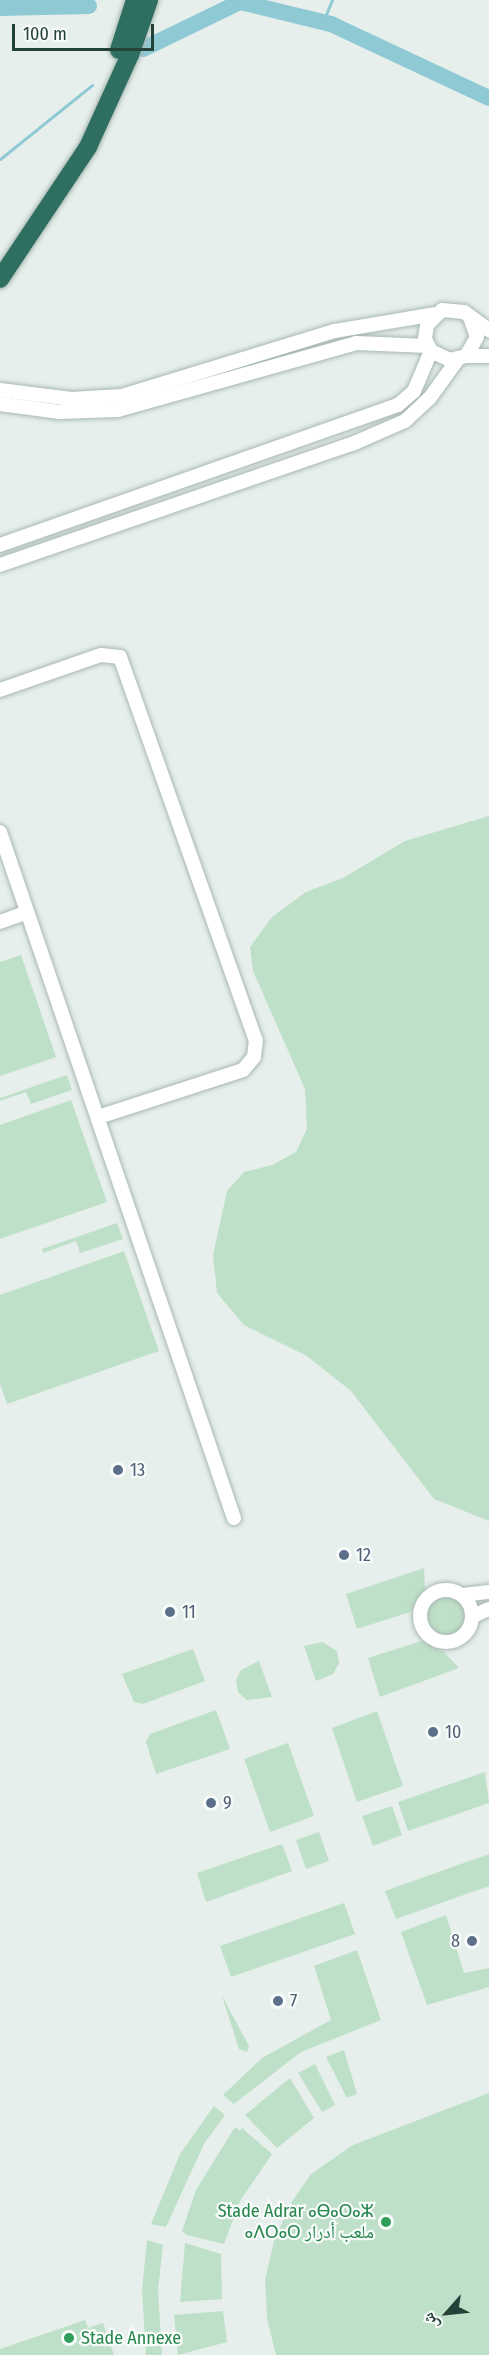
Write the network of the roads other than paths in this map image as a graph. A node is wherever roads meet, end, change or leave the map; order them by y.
1 (135, 0) edge
2 (149, 0) edge
3 (0, 258) edge
4 (0, 279) edge
5 (435, 314) junction
6 (470, 317) junction
7 (489, 330) edge
8 (430, 349) junction
9 (489, 356) edge
10 (462, 357) junction
11 (0, 390) edge
12 (0, 404) edge
13 (0, 545) edge
14 (0, 565) edge
15 (0, 690) edge
16 (0, 832) edge
17 (27, 912) junction
18 (0, 922) edge
19 (98, 1117) junction
20 (234, 1518) dead end
21 (489, 1592) edge
22 (463, 1595) junction
23 (489, 1609) edge
24 (473, 1616) junction

1 - 3 highway
2 - 4 highway
5 - 6 street
5 - 8 street
5 - 11 street
6 - 7 street
6 - 10 street
8 - 10 street
8 - 12 street
8 - 13 street
9 - 10 street
10 - 14 street
15 - 19 street
16 - 17 street
17 - 18 street
17 - 19 street
19 - 20 street
21 - 22 street
22 - 24 street
22 - 24 street
23 - 24 street

